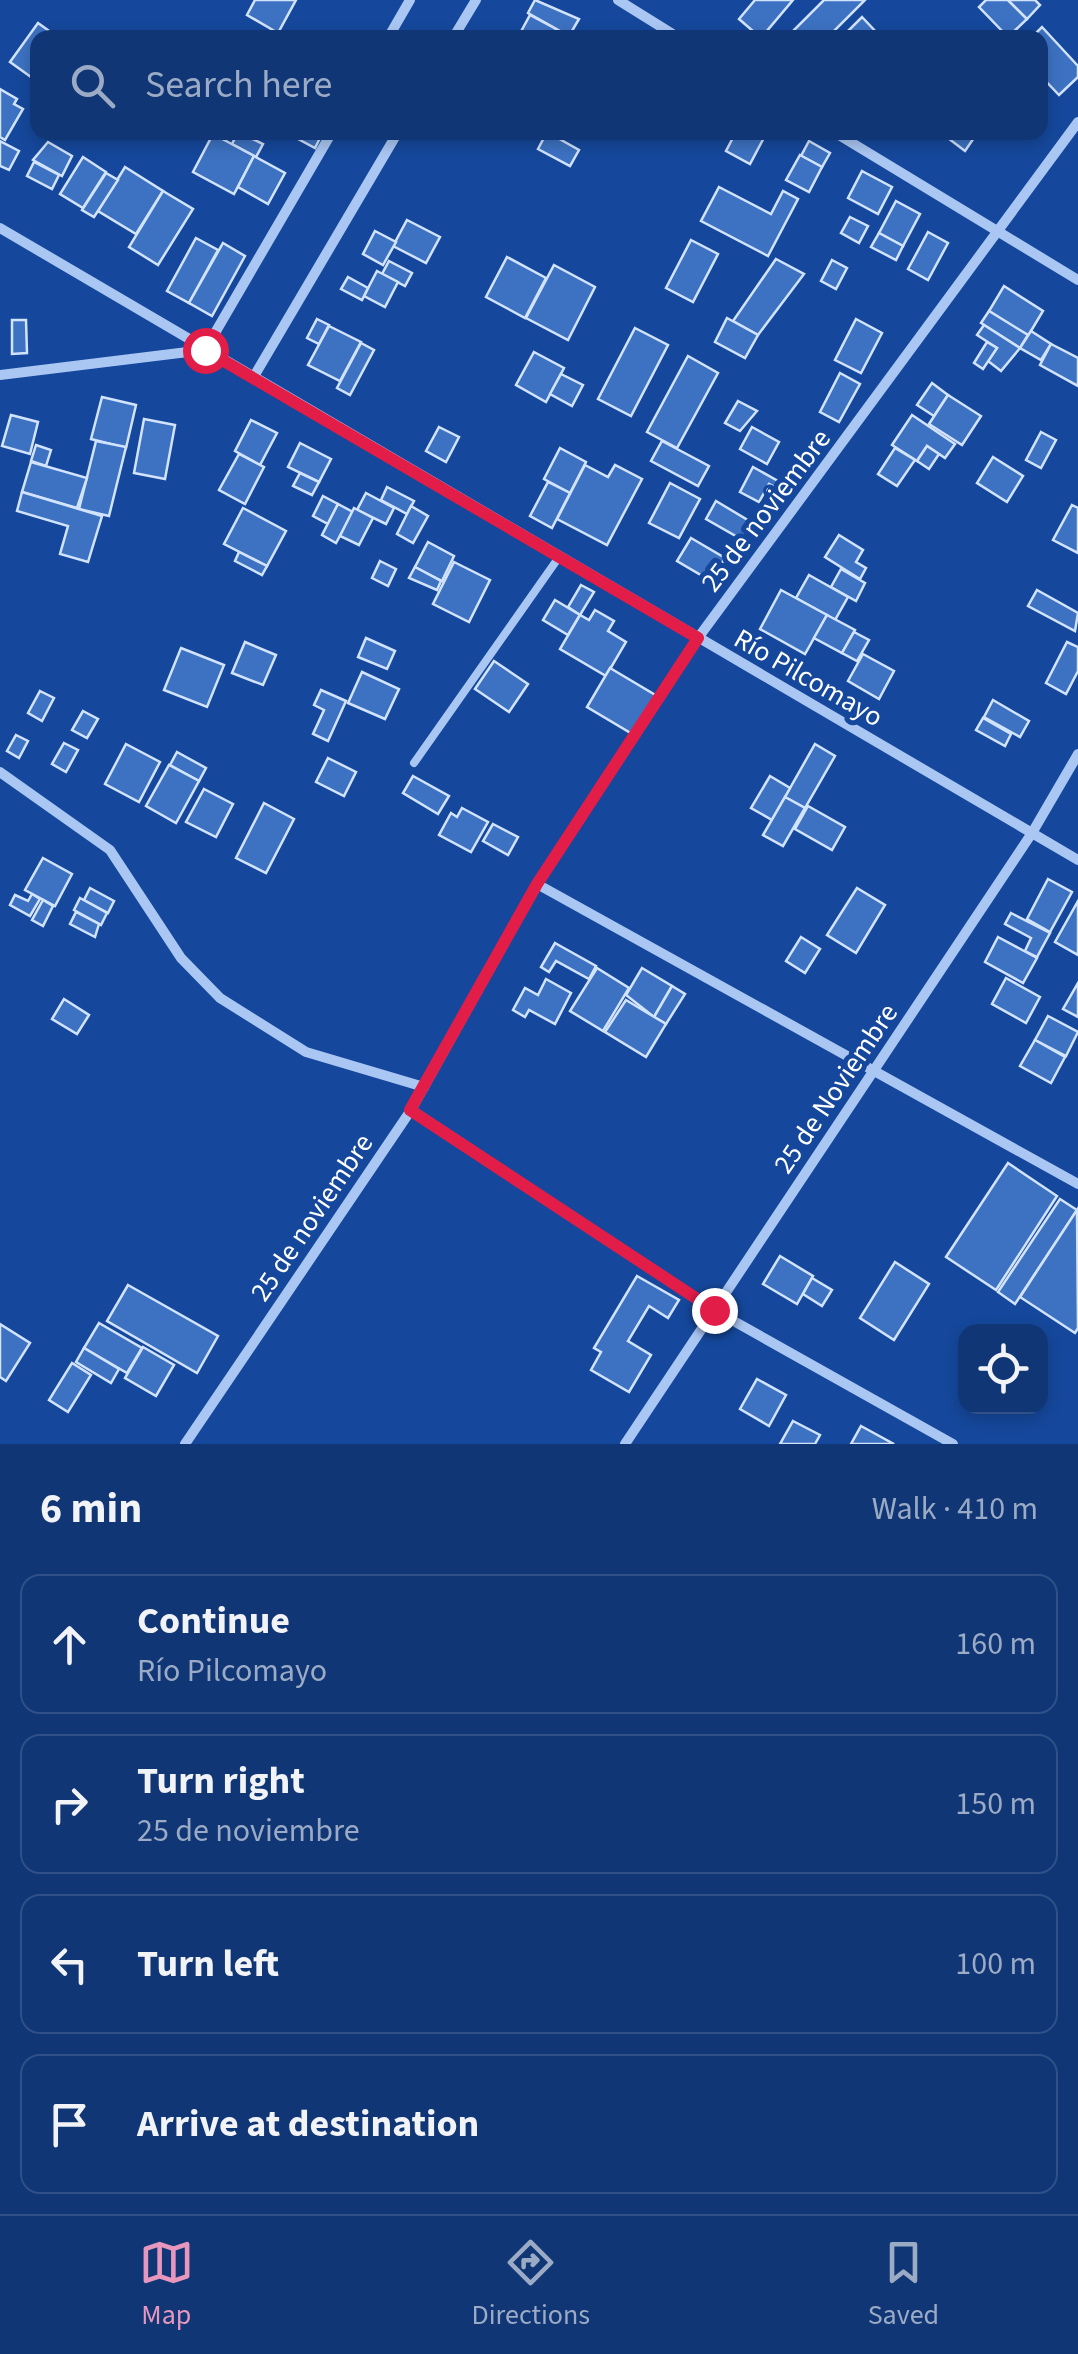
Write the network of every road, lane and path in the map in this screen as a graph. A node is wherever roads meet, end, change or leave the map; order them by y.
1 (410, 0) edge
2 (476, 0) edge
3 (618, 0) edge
4 (393, 30) edge
5 (459, 30) edge
6 (666, 30) edge
7 (1078, 122) edge
8 (327, 140) edge
9 (393, 140) edge
10 (847, 140) edge
11 (0, 228) edge
12 (998, 234) junction
13 (1078, 280) edge
14 (205, 350) junction
15 (0, 375) edge
16 (253, 378) junction
17 (559, 557) junction
18 (698, 638) junction
19 (1078, 754) edge
20 (414, 763) dead end
21 (0, 772) edge
22 (1032, 833) junction
23 (1078, 860) edge
24 (537, 884) junction
25 (874, 1070) junction
26 (424, 1087) junction
27 (410, 1110) junction
28 (1078, 1184) edge
29 (714, 1310) junction
30 (186, 1444) edge
31 (626, 1444) edge
32 (953, 1444) edge

1 - 4 street
2 - 5 street
3 - 6 street
7 - 12 street, 25 de noviembre
8 - 14 street
9 - 16 street
10 - 12 street
11 - 14 street, Río Pilcomayo
12 - 13 street
12 - 18 street, 25 de noviembre
14 - 15 street
14 - 16 street, Río Pilcomayo
16 - 17 street, Río Pilcomayo
17 - 18 street, Río Pilcomayo
17 - 20 lane
18 - 22 street, Río Pilcomayo
18 - 24 street, 25 de noviembre
19 - 22 street, 25 de Noviembre
21 - 26 street
22 - 23 street, Río Pilcomayo
22 - 25 street, 25 de Noviembre
24 - 25 street
24 - 26 street, 25 de noviembre
25 - 28 street
25 - 29 street, 25 de Noviembre
26 - 27 street, 25 de noviembre
27 - 29 street
27 - 30 street, 25 de noviembre
29 - 31 street, 25 de Noviembre
29 - 32 street

